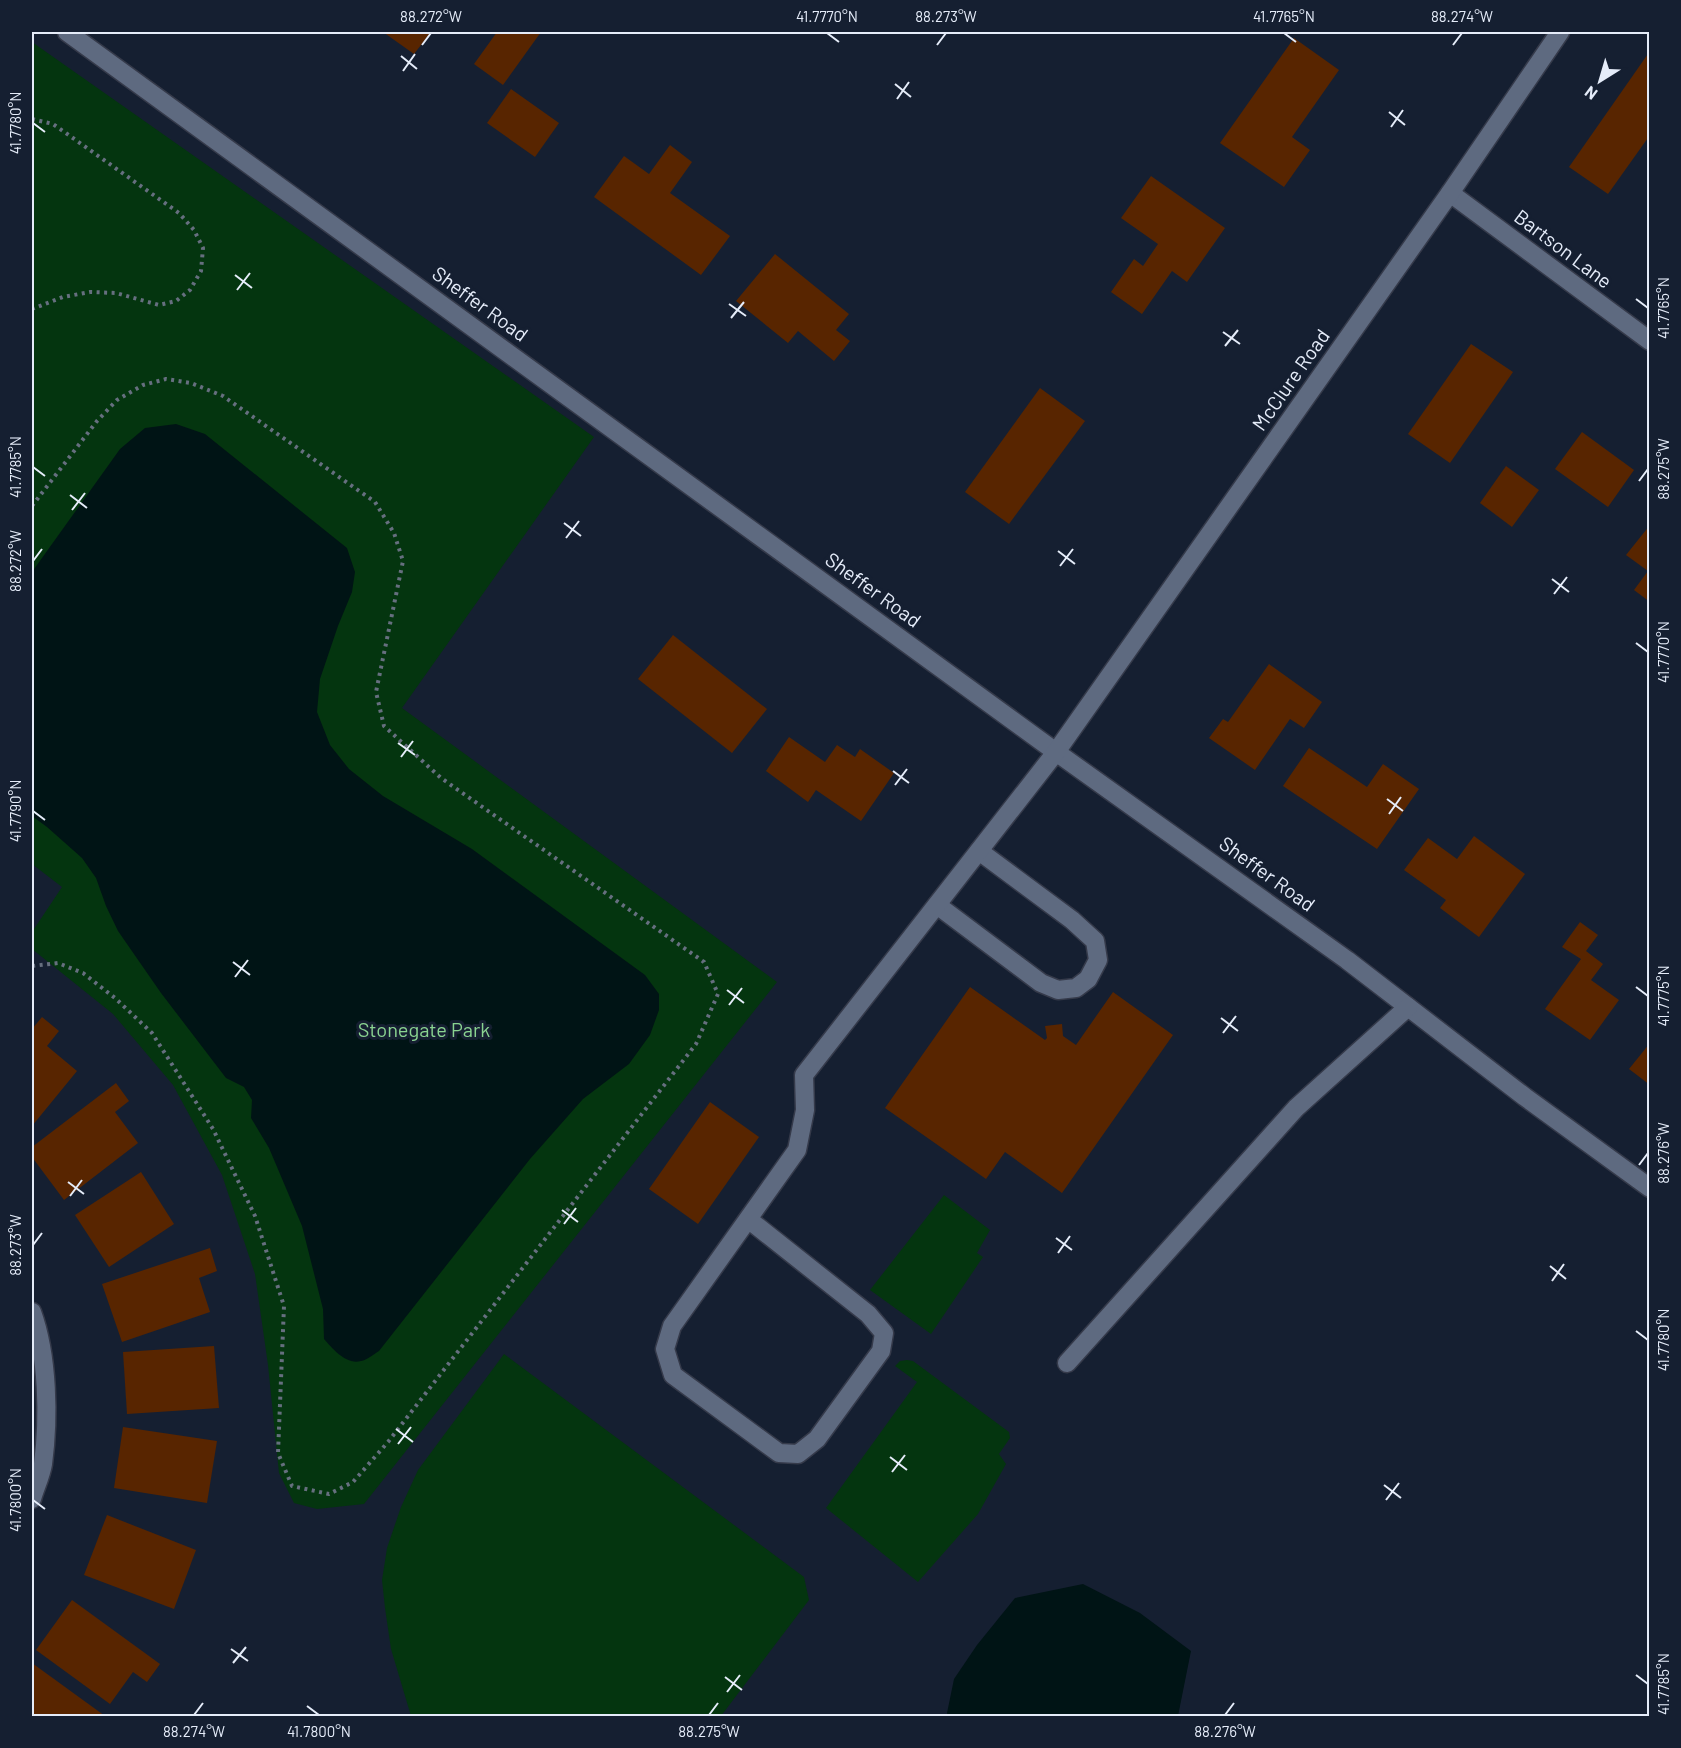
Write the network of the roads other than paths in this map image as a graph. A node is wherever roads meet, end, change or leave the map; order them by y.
1 (67, 32) edge
2 (1560, 32) edge
3 (1450, 193) junction
4 (1650, 340) edge
5 (1056, 752) junction
6 (979, 851) junction
7 (937, 905) junction
8 (1408, 1007) junction
9 (1650, 1188) edge
10 (748, 1219) junction
11 (32, 1312) edge
12 (1067, 1363) dead end
13 (32, 1499) edge

1 - 5 street, Sheffer Road
2 - 3 street, McClure Road
3 - 4 street, Bartson Lane
3 - 5 street, McClure Road
5 - 6 street, McClure Road
5 - 8 street, Sheffer Road
6 - 7 street, McClure Road
6 - 7 street
7 - 10 street, McClure Road
8 - 9 street, Sheffer Road
8 - 12 street
10 - 10 street, McClure Road
11 - 13 street

